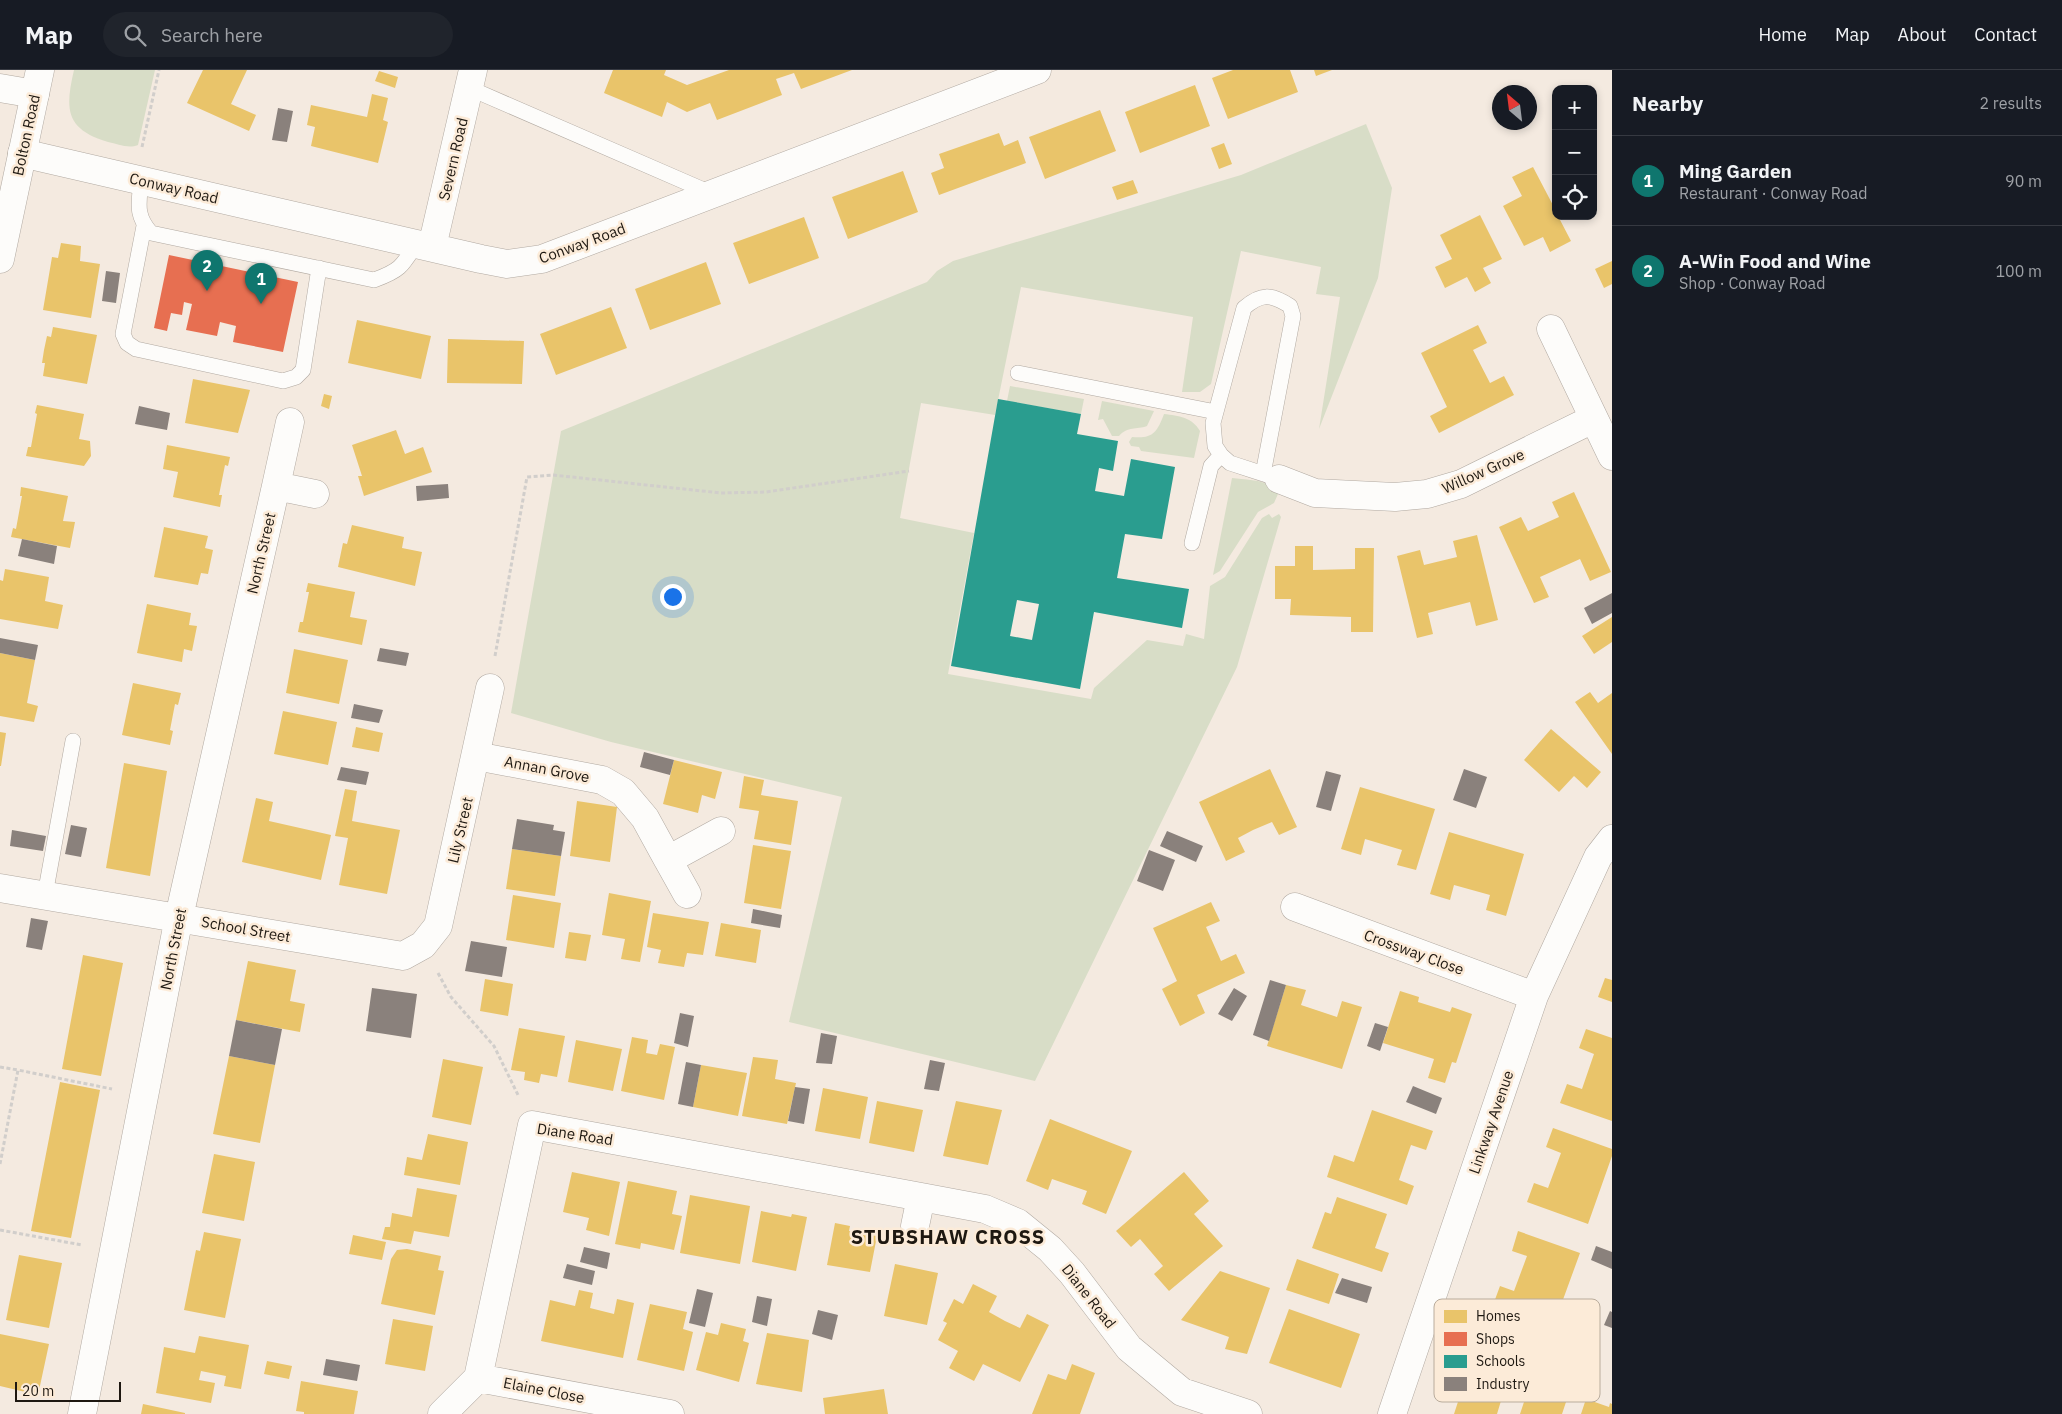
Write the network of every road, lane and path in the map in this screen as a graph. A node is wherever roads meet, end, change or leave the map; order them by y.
1 (159, 70) edge
2 (1037, 70) edge
3 (471, 79) edge
4 (37, 82) edge
5 (0, 88) edge
6 (22, 153) junction
7 (138, 180) junction
8 (712, 194) junction
9 (144, 226) junction
10 (424, 246) junction
11 (0, 259) edge
12 (319, 268) junction
13 (1551, 329) dead end
14 (1018, 373) dead end
15 (1216, 412) junction
16 (1593, 419) junction
17 (290, 422) dead end
18 (1221, 456) junction
19 (1612, 456) edge
20 (909, 471) dead end
21 (1271, 477) junction
22 (276, 486) junction
23 (315, 494) dead end
24 (1192, 543) dead end
25 (490, 688) joint
26 (73, 742) dead end
27 (476, 756) junction
28 (721, 831) dead end
29 (1612, 839) edge
30 (668, 860) junction
31 (0, 888) edge
32 (687, 894) dead end
33 (45, 895) junction
34 (1294, 907) dead end
35 (179, 917) junction
36 (413, 950) junction
37 (1534, 996) junction
38 (0, 1067) edge
39 (18, 1070) junction
40 (145, 1096) junction
41 (532, 1125) junction
42 (0, 1164) edge
43 (921, 1197) junction
44 (915, 1226) dead end
45 (0, 1230) edge
46 (114, 1251) junction
47 (478, 1378) junction
48 (82, 1414) edge
49 (442, 1414) edge
50 (670, 1414) edge
51 (1248, 1414) edge
52 (1392, 1414) edge

1 - 7 path
2 - 8 street, Conway Road
3 - 8 lane
3 - 10 street, Severn Road
4 - 5 street
4 - 6 street, Bolton Road
6 - 7 street, Conway Road
6 - 11 street, Bolton Road
7 - 9 lane
7 - 10 street, Conway Road
8 - 10 street, Conway Road
9 - 12 lane
9 - 12 lane
10 - 12 lane
13 - 16 street
14 - 15 lane
15 - 18 lane
15 - 21 lane
16 - 19 street
16 - 21 street, Willow Grove
17 - 22 street, North Street
18 - 21 lane
18 - 24 lane
20 - 25 path
22 - 23 street
22 - 35 street, North Street
25 - 27 street, Lily Street
26 - 33 lane
27 - 30 street, Annan Grove
27 - 36 street, Lily Street
28 - 30 street
29 - 37 street, Linkway Avenue
30 - 32 street, Annan Grove
31 - 33 street, School Street
33 - 35 street, School Street
34 - 37 street, Crossway Close
35 - 36 street, School Street
35 - 40 street, North Street
36 - 41 path
37 - 52 street, Linkway Avenue
38 - 39 path
39 - 40 path
39 - 42 path
40 - 46 street, North Street
41 - 43 street, Diane Road
41 - 47 street, Diane Road
43 - 44 street
43 - 51 street, Diane Road
45 - 46 path
46 - 48 street, North Street
47 - 49 street
47 - 50 street, Elaine Close

